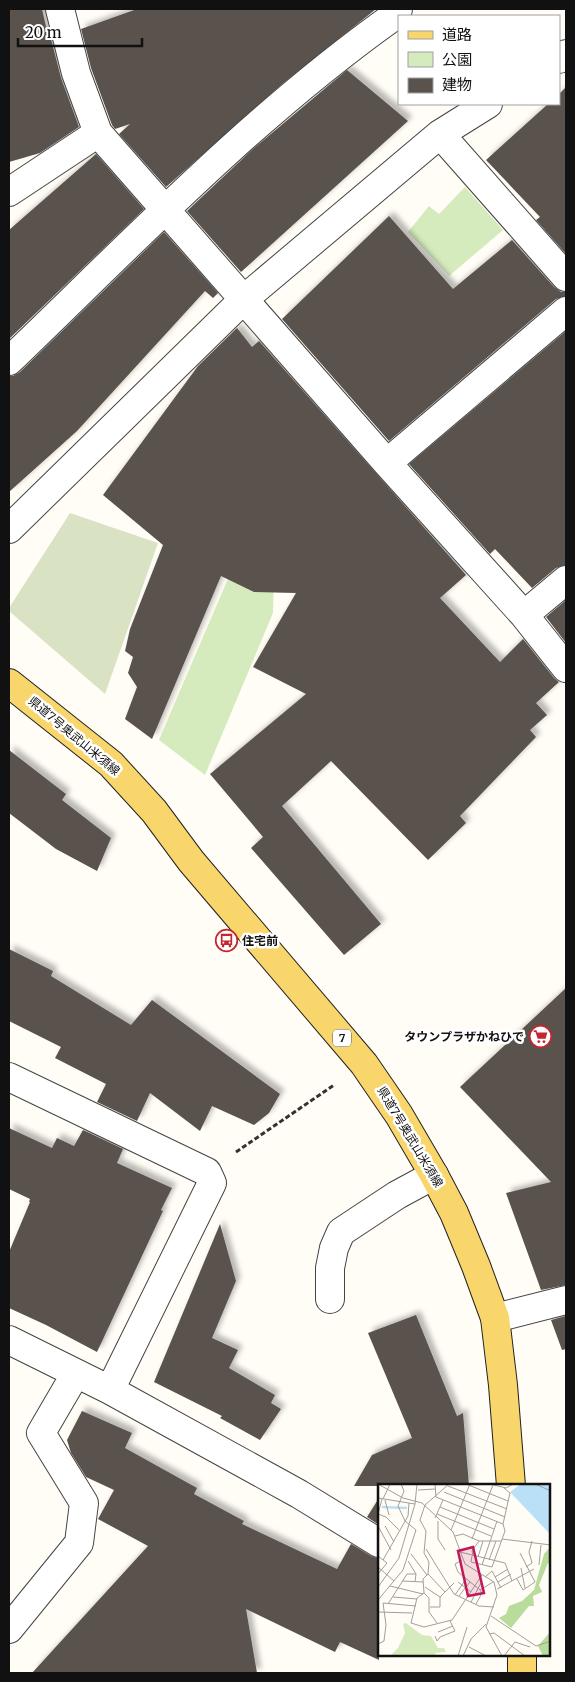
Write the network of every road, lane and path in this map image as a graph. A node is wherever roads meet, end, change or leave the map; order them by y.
1 (60, 9) edge
2 (398, 9) edge
3 (486, 105) edge
4 (98, 133) junction
5 (440, 134) junction
6 (9, 192) edge
7 (166, 210) junction
8 (566, 277) edge
9 (243, 300) junction
10 (566, 311) edge
11 (9, 361) edge
12 (388, 463) junction
13 (9, 529) edge
14 (566, 580) edge
15 (524, 615) junction
16 (566, 668) edge
17 (9, 683) edge
18 (364, 1064) junction
19 (9, 1077) edge
20 (207, 1172) junction
21 (434, 1175) junction
22 (330, 1299) dead end
23 (566, 1300) edge
24 (495, 1318) junction
25 (9, 1340) edge
26 (76, 1373) junction
27 (110, 1390) junction
28 (511, 1484) edge
29 (378, 1542) edge
30 (9, 1630) edge
31 (522, 1657) edge
32 (522, 1673) edge

1 - 4 street
2 - 7 street
3 - 5 street
4 - 6 street
4 - 7 street
5 - 8 street
5 - 9 street
7 - 9 street
7 - 11 street
9 - 12 street
9 - 13 street
10 - 12 street
12 - 15 street
14 - 15 street
15 - 16 street
17 - 18 main road, 県道7号奥武山米須線 / 7
18 - 20 path
18 - 21 main road, 県道7号奥武山米須線 / 7
19 - 20 street
20 - 27 street
21 - 22 street
21 - 24 main road, 県道7号奥武山米須線 / 7
23 - 24 street
24 - 28 main road, 県道7号奥武山米須線 / 7
25 - 26 street
26 - 27 street
26 - 30 street
27 - 29 street
31 - 32 main road

